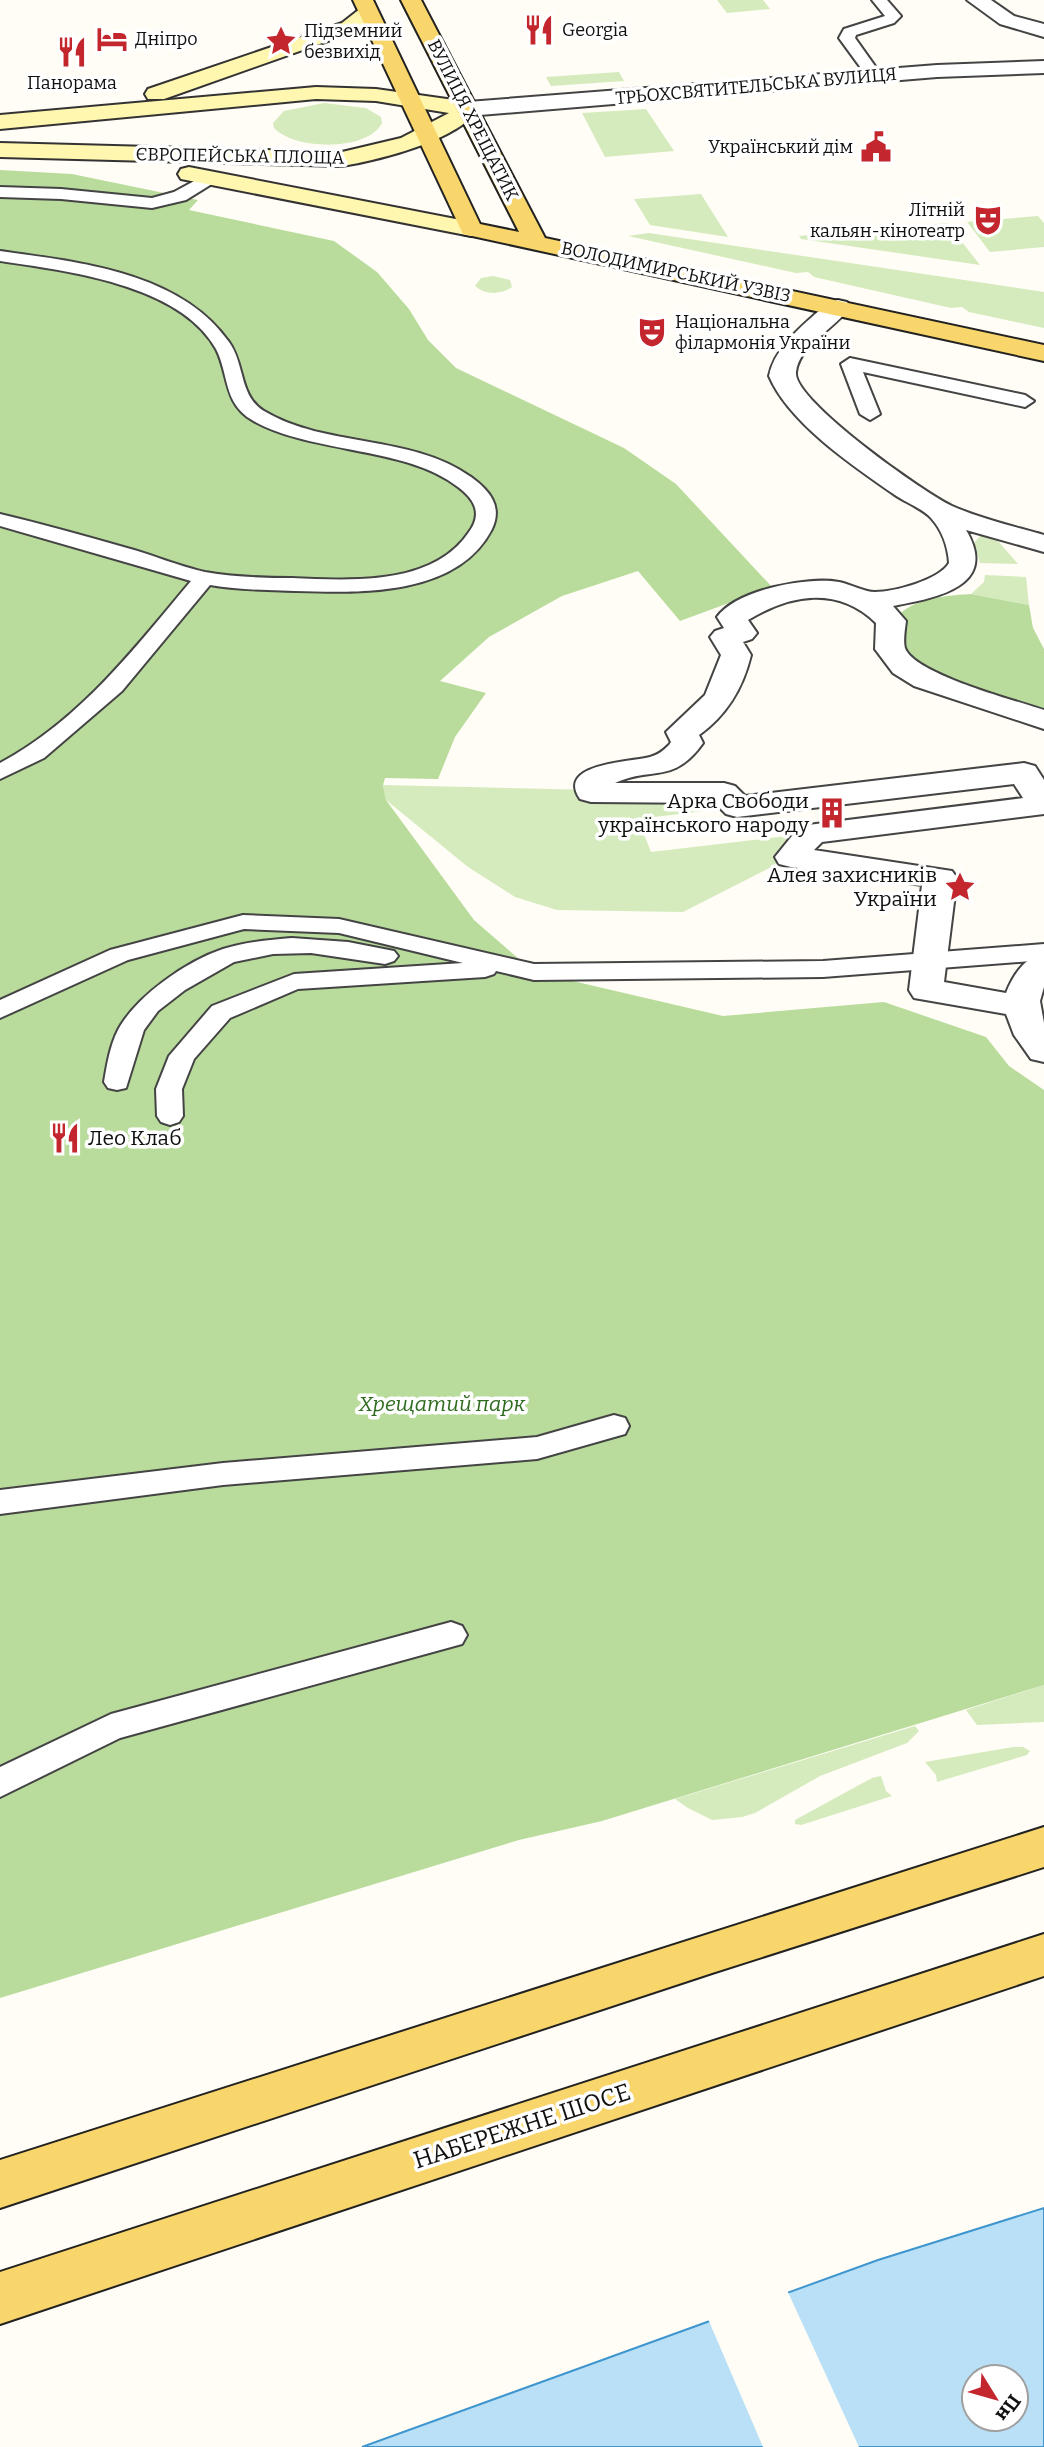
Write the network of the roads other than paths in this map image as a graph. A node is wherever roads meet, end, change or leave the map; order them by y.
1 (411, 0) edge
2 (879, 0) edge
3 (977, 0) edge
4 (365, 6) edge
5 (1044, 31) edge
6 (1044, 67) edge
7 (874, 76) junction
8 (409, 99) junction
9 (468, 109) junction
10 (102, 113) junction
11 (0, 122) edge
12 (426, 137) junction
13 (0, 150) edge
14 (80, 153) junction
15 (209, 178) junction
16 (0, 192) edge
17 (471, 229) junction
18 (535, 241) junction
19 (0, 256) edge
20 (838, 306) junction
21 (1044, 354) edge
22 (1025, 401) dead end
23 (870, 414) dead end
24 (941, 512) junction
25 (0, 520) edge
26 (1044, 544) edge
27 (205, 578) junction
28 (870, 602) junction
29 (1044, 720) edge
30 (0, 772) edge
31 (1044, 952) edge
32 (929, 961) junction
33 (1044, 964) edge
34 (489, 965) junction
35 (0, 1010) edge
36 (1044, 1051) edge
37 (117, 1082) dead end
38 (170, 1116) dead end
39 (614, 1426) dead end
40 (0, 1502) edge
41 (451, 1635) dead end
42 (0, 1783) edge
43 (1044, 1847) edge
44 (1044, 1955) edge
45 (0, 2184) edge
46 (0, 2298) edge

1 - 9 main road, ВУЛИЦЯ ХРЕЩАТИК
2 - 7 lane
3 - 5 street
4 - 8 main road
4 - 10 main road
6 - 7 street, ТРЬОХСВЯТИТЕЛЬСЬКА ВУЛИЦЯ
7 - 9 street, ТРЬОХСВЯТИТЕЛЬСЬКА ВУЛИЦЯ
8 - 9 main road
8 - 10 main road
8 - 12 main road
9 - 12 main road, ЄВРОПЕЙСЬКА ПЛОЩА
9 - 18 main road, ВУЛИЦЯ ХРЕЩАТИК
10 - 11 main road
12 - 14 main road, ЄВРОПЕЙСЬКА ПЛОЩА
12 - 17 main road
13 - 14 main road
14 - 15 main road, ЄВРОПЕЙСЬКА ПЛОЩА
15 - 16 lane
15 - 17 main road, ЄВРОПЕЙСЬКА ПЛОЩА
17 - 18 main road, ВОЛОДИМИРСЬКИЙ УЗВІЗ
18 - 20 main road, ВОЛОДИМИРСЬКИЙ УЗВІЗ
19 - 27 lane
20 - 21 main road, ВОЛОДИМИРСЬКИЙ УЗВІЗ
20 - 24 street
22 - 23 lane
24 - 26 street
24 - 28 street
25 - 27 lane
27 - 30 lane
28 - 29 street
28 - 32 street
31 - 32 lane
32 - 33 street
32 - 34 lane
33 - 36 street
34 - 35 lane
34 - 37 lane
34 - 38 lane
39 - 40 lane
41 - 42 lane
43 - 45 main road
44 - 46 main road, НАБЕРЕЖНЕ ШОСЕ

